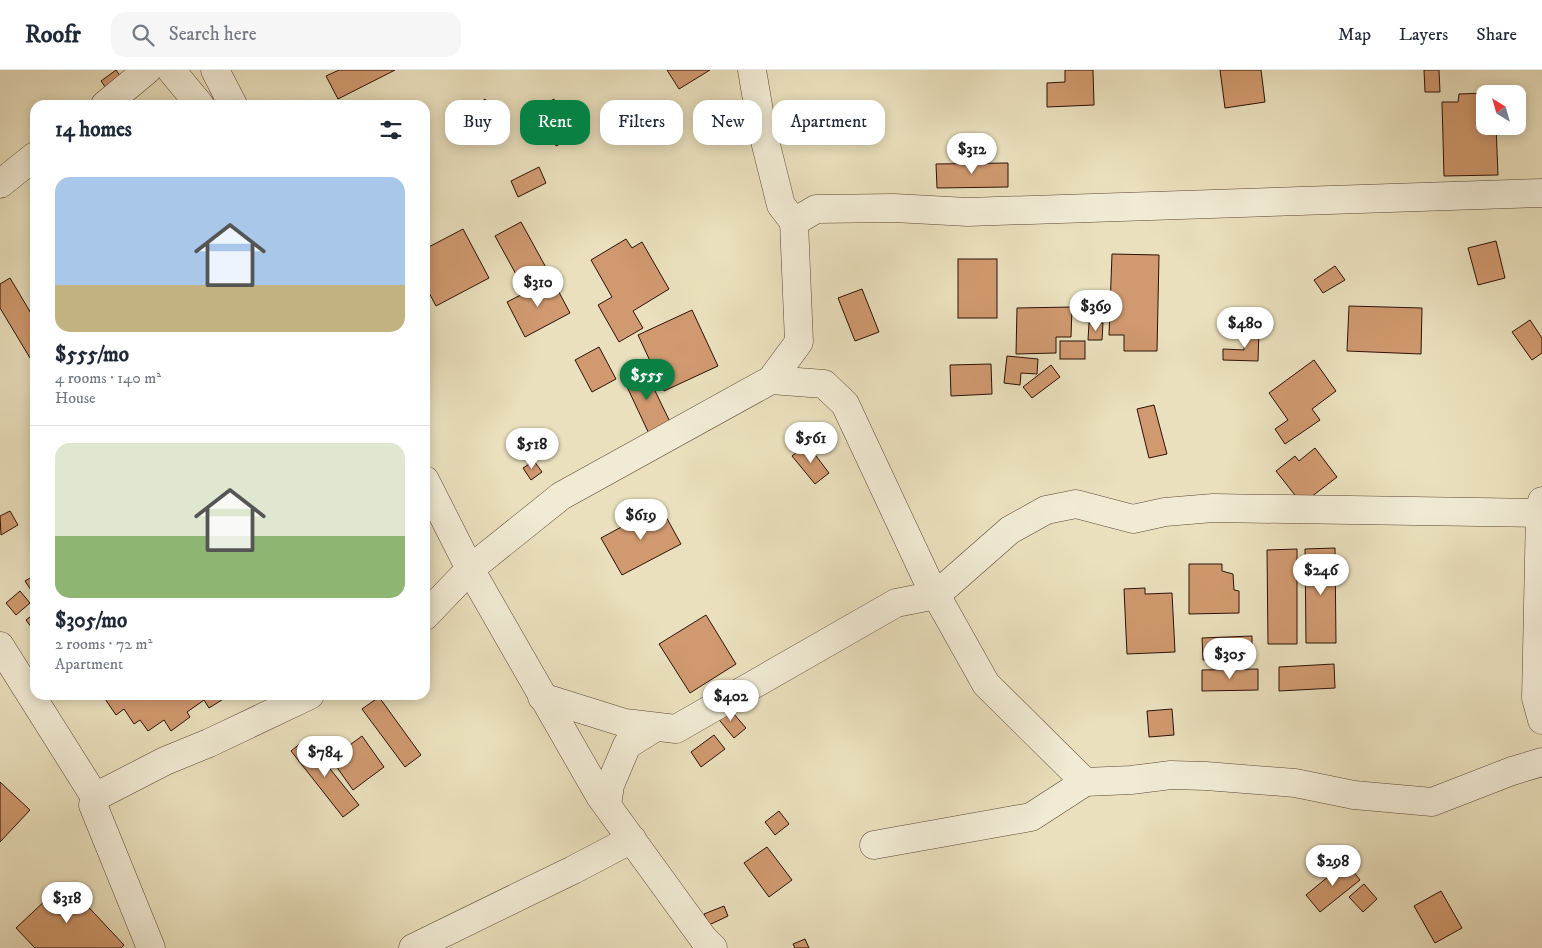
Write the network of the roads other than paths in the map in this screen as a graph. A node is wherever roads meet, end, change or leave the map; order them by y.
1 (147, 70) edge
2 (172, 70) edge
3 (215, 70) edge
4 (752, 70) edge
5 (111, 100) edge
6 (196, 100) edge
7 (230, 100) edge
8 (30, 160) edge
9 (0, 184) edge
10 (1542, 193) edge
11 (794, 222) junction
12 (771, 380) junction
13 (430, 490) edge
14 (1541, 507) edge
15 (470, 569) junction
16 (936, 595) junction
17 (430, 611) edge
18 (0, 646) edge
19 (30, 694) edge
20 (542, 697) junction
21 (34, 700) edge
22 (299, 700) edge
23 (1542, 720) edge
24 (656, 726) junction
25 (1542, 762) edge
26 (1085, 782) junction
27 (95, 797) junction
28 (607, 805) junction
29 (632, 839) junction
30 (874, 845) dead end
31 (148, 946) edge
32 (414, 948) edge
33 (713, 948) edge

1 - 5 street
2 - 6 street
3 - 7 street
4 - 11 street
8 - 9 street
10 - 11 street
11 - 12 street
12 - 15 street
12 - 16 street
13 - 15 street
14 - 16 street
14 - 23 street
15 - 17 street
15 - 20 street
16 - 24 street
16 - 26 street
18 - 19 street
20 - 24 street
20 - 28 street
21 - 27 street
22 - 27 street
24 - 28 street
25 - 26 street
26 - 30 street
27 - 31 street
28 - 29 street
29 - 32 street
29 - 33 street

